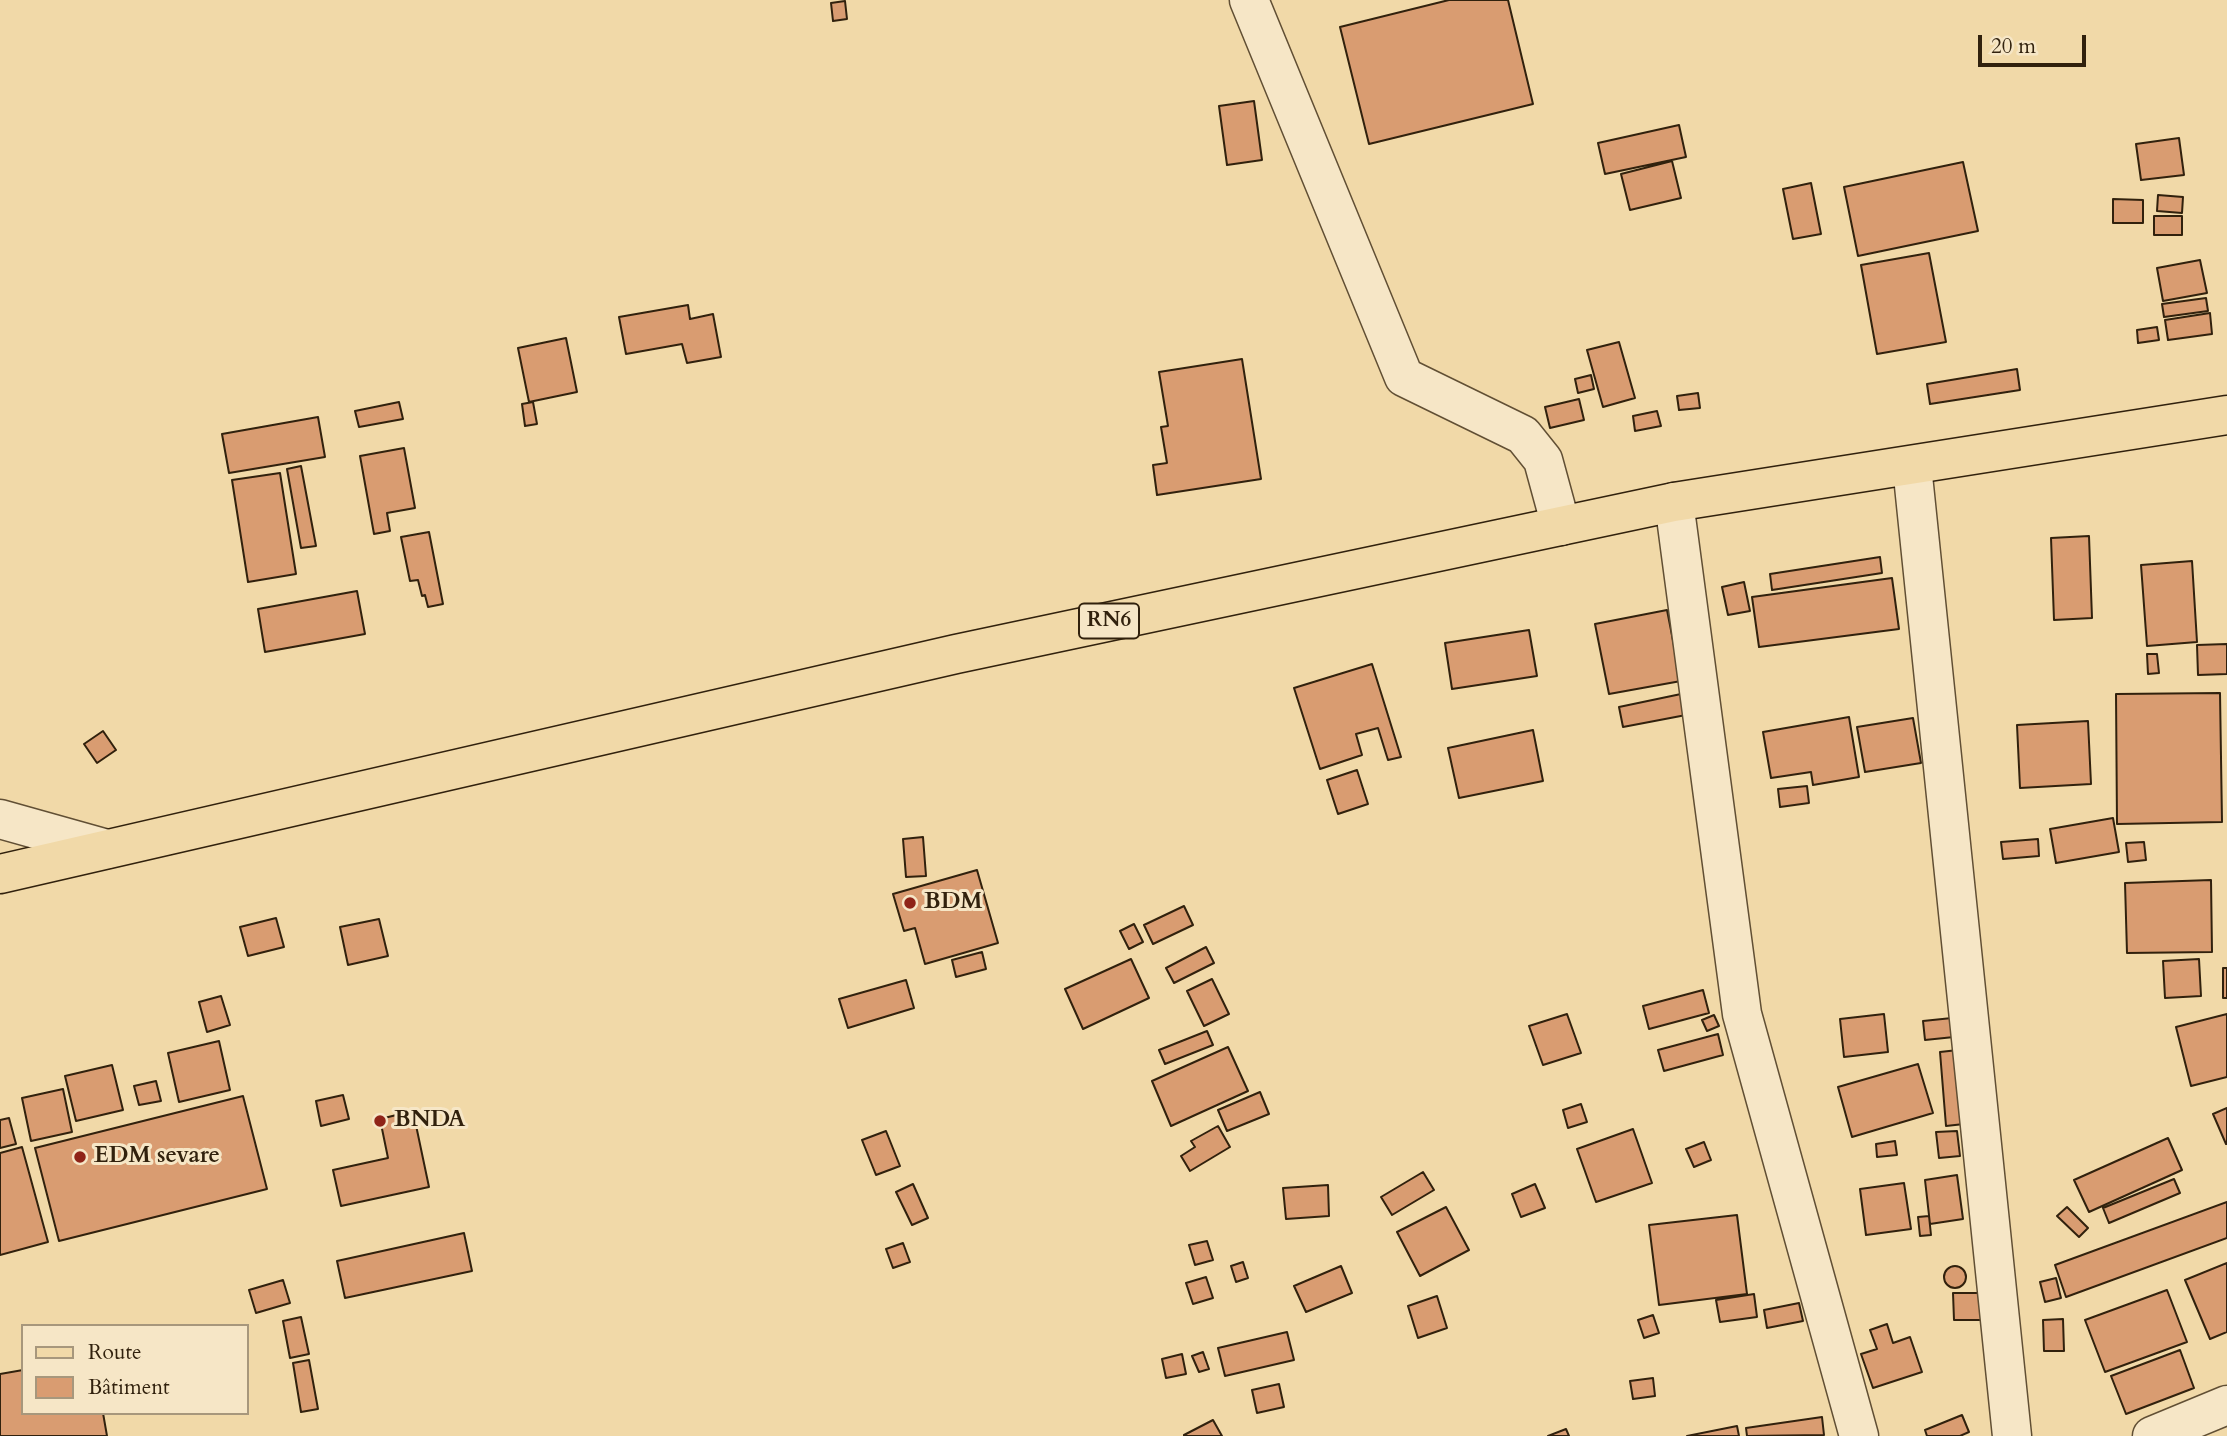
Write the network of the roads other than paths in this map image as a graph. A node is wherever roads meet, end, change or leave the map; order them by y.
1 (1249, 0) edge
2 (2227, 415) edge
3 (1912, 466) junction
4 (1675, 502) junction
5 (1561, 526) junction
6 (0, 819) edge
7 (107, 849) junction
8 (0, 874) edge
9 (2227, 1405) edge
10 (1859, 1436) edge
11 (2011, 1436) edge
12 (2152, 1436) edge

1 - 5 street
2 - 3 main road, RN6
3 - 4 main road, RN6
3 - 11 street
4 - 5 main road, RN6
4 - 10 street
5 - 7 main road, RN6
6 - 7 street
7 - 8 main road, RN6
9 - 12 street

